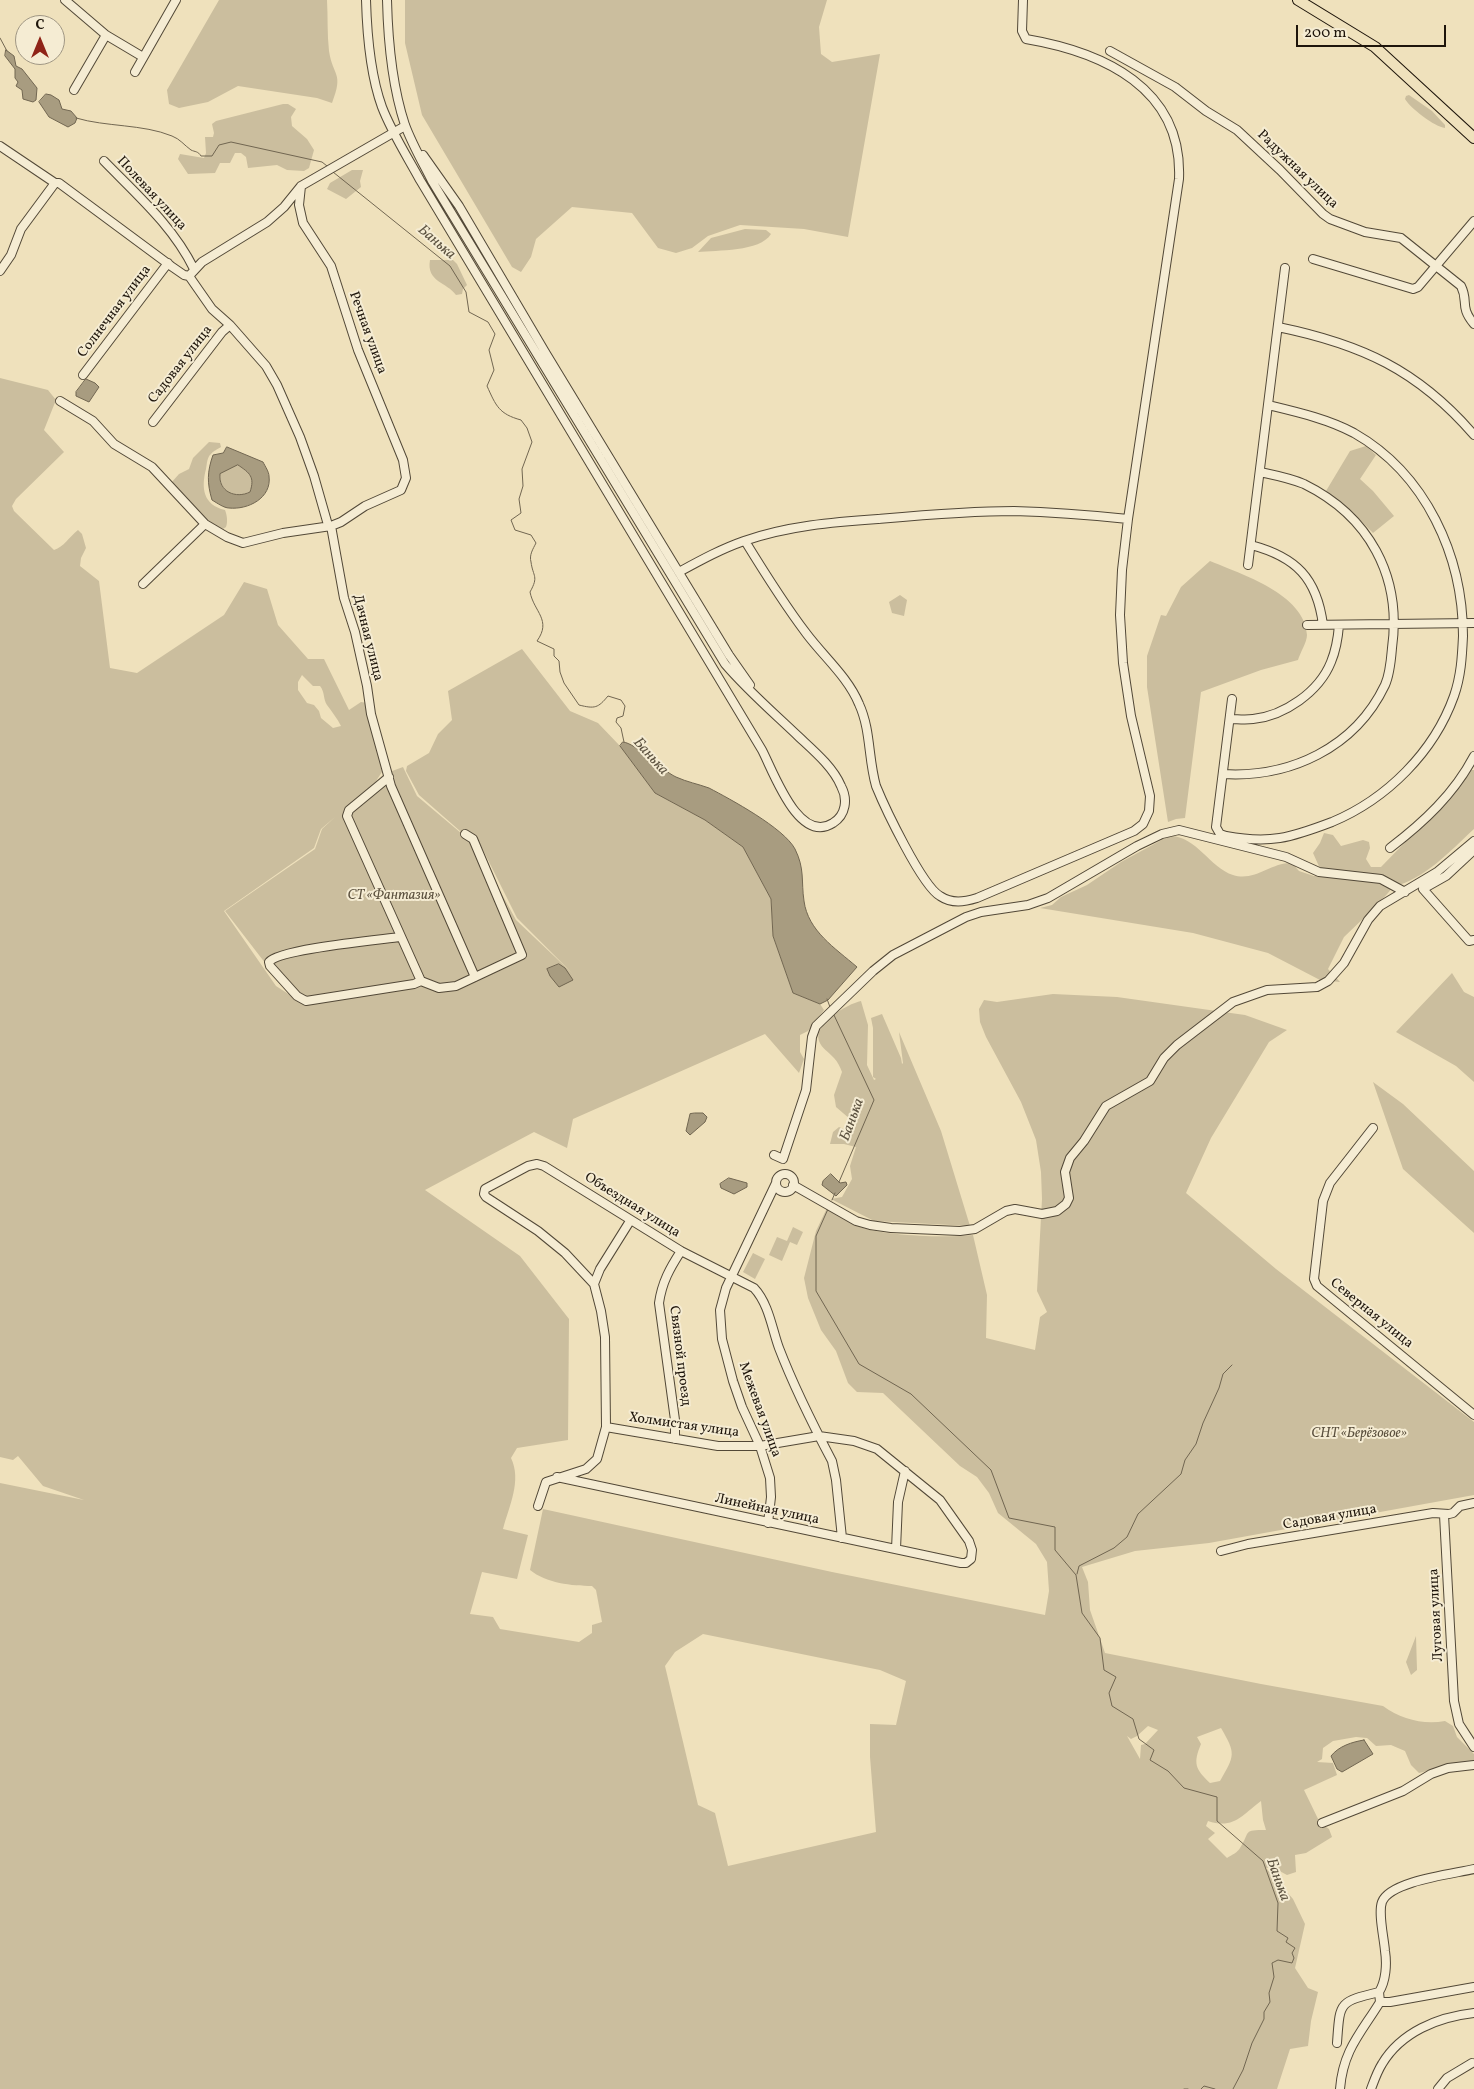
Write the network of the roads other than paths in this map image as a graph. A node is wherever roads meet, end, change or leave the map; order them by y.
1 (65, 0) edge
2 (176, 0) edge
3 (366, 0) edge
4 (387, 0) edge
5 (1023, 0) edge
6 (1298, 0) edge
7 (106, 35) junction
8 (1110, 51) dead end
9 (143, 57) junction
10 (135, 72) dead end
11 (74, 90) dead end
12 (407, 129) junction
13 (393, 132) junction
14 (1474, 138) edge
15 (0, 146) edge
16 (104, 161) dead end
17 (55, 183) junction
18 (301, 186) junction
19 (1474, 221) edge
20 (1313, 259) dead end
21 (168, 263) junction
22 (1436, 266) junction
23 (1286, 268) dead end
24 (0, 271) edge
25 (192, 273) junction
26 (230, 324) junction
27 (1474, 324) edge
28 (1278, 327) junction
29 (82, 375) dead end
30 (60, 400) dead end
31 (1268, 404) junction
32 (153, 422) dead end
33 (1474, 436) edge
34 (1260, 472) junction
35 (1128, 519) junction
36 (205, 524) junction
37 (330, 526) junction
38 (744, 541) junction
39 (1251, 545) junction
40 (1248, 565) dead end
41 (679, 572) junction
42 (143, 584) dead end
43 (1463, 623) junction
44 (1474, 623) edge
45 (1395, 624) junction
46 (1307, 625) dead end
47 (1323, 625) junction
48 (1339, 625) junction
49 (1232, 699) dead end
50 (765, 705) junction
51 (1230, 719) junction
52 (1474, 756) edge
53 (1223, 774) junction
54 (389, 777) junction
55 (464, 834) dead end
56 (1474, 841) edge
57 (1390, 848) dead end
58 (1474, 850) edge
59 (1405, 892) junction
60 (400, 937) junction
61 (1474, 940) edge
62 (475, 977) junction
63 (420, 981) junction
64 (1373, 1128) dead end
65 (774, 1155) dead end
66 (776, 1183) junction
67 (793, 1185) junction
68 (630, 1221) junction
69 (681, 1251) junction
70 (732, 1278) junction
71 (594, 1284) junction
72 (1474, 1415) edge
73 (606, 1427) junction
74 (819, 1436) junction
75 (675, 1439) junction
76 (760, 1446) junction
77 (905, 1470) junction
78 (557, 1477) junction
79 (1474, 1504) edge
80 (538, 1506) dead end
81 (1444, 1515) junction
82 (768, 1523) junction
83 (842, 1538) junction
84 (896, 1549) junction
85 (1221, 1551) dead end
86 (971, 1558) joint
87 (1474, 1748) edge
88 (1474, 1764) edge
89 (1322, 1823) dead end
90 (1474, 1870) edge
91 (1474, 1987) edge
92 (1379, 1992) junction
93 (1380, 2002) junction
94 (1474, 2013) edge
95 (1337, 2043) dead end
96 (1472, 2063) dead end
97 (1340, 2089) edge
98 (1371, 2089) edge
99 (1438, 2089) edge

1 - 7 street
2 - 9 street
3 - 13 street
4 - 12 street
5 - 35 street
6 - 14 main road
7 - 9 street
7 - 11 street
8 - 22 street, Радужная улица
9 - 10 street
12 - 13 street
12 - 41 street
12 - 50 street
13 - 18 street
13 - 50 street
15 - 17 street
16 - 25 street, Полевая улица
17 - 21 street
17 - 24 street
18 - 25 street
18 - 37 street, Речная улица
19 - 22 street
20 - 22 street
21 - 25 street
21 - 29 street, Солнечная улица
22 - 27 street, Радужная улица
23 - 28 street
25 - 26 street, Полевая улица
26 - 32 street, Садовая улица
26 - 37 street, Дачная улица
28 - 31 street
28 - 33 street
30 - 36 street
31 - 34 street
31 - 43 street
34 - 39 street
34 - 45 street
35 - 38 street
35 - 38 street
36 - 37 street
36 - 42 street
37 - 54 street, Дачная улица
38 - 41 street
39 - 40 street
39 - 47 street
41 - 50 street
43 - 44 street
43 - 45 street
43 - 53 street
45 - 48 street
45 - 53 street
46 - 47 street
47 - 48 street
48 - 51 street
49 - 51 street
51 - 53 street
52 - 57 street
54 - 60 street
54 - 62 street, Дачная улица
55 - 62 street
56 - 59 street
58 - 61 street
59 - 65 street
59 - 67 street
60 - 63 street
60 - 63 street
62 - 63 street
64 - 72 street, Северная улица
66 - 67 street
66 - 67 street
66 - 70 street, Межевая улица
68 - 69 street, Объездная улица
68 - 71 street
68 - 71 street, Объездная улица
69 - 70 street, Объездная улица
69 - 75 street, Связной проезд
70 - 74 street, Объездная улица
70 - 76 street, Межевая улица
71 - 73 street
73 - 75 street, Холмистая улица
73 - 78 street
74 - 76 street, Холмистая улица
74 - 77 street, Холмистая улица
74 - 83 street, Объездная улица
75 - 76 street, Холмистая улица
76 - 82 street, Межевая улица
77 - 84 street
77 - 86 street, Холмистая улица
78 - 80 street
78 - 82 street, Линейная улица
79 - 81 street
81 - 85 street, Садовая улица
81 - 87 street, Луговая улица
82 - 83 street, Линейная улица
83 - 84 street, Линейная улица
84 - 86 street, Линейная улица
88 - 89 street
90 - 92 street
91 - 93 street
92 - 93 street
92 - 95 street
93 - 97 street
94 - 98 street
96 - 99 street

